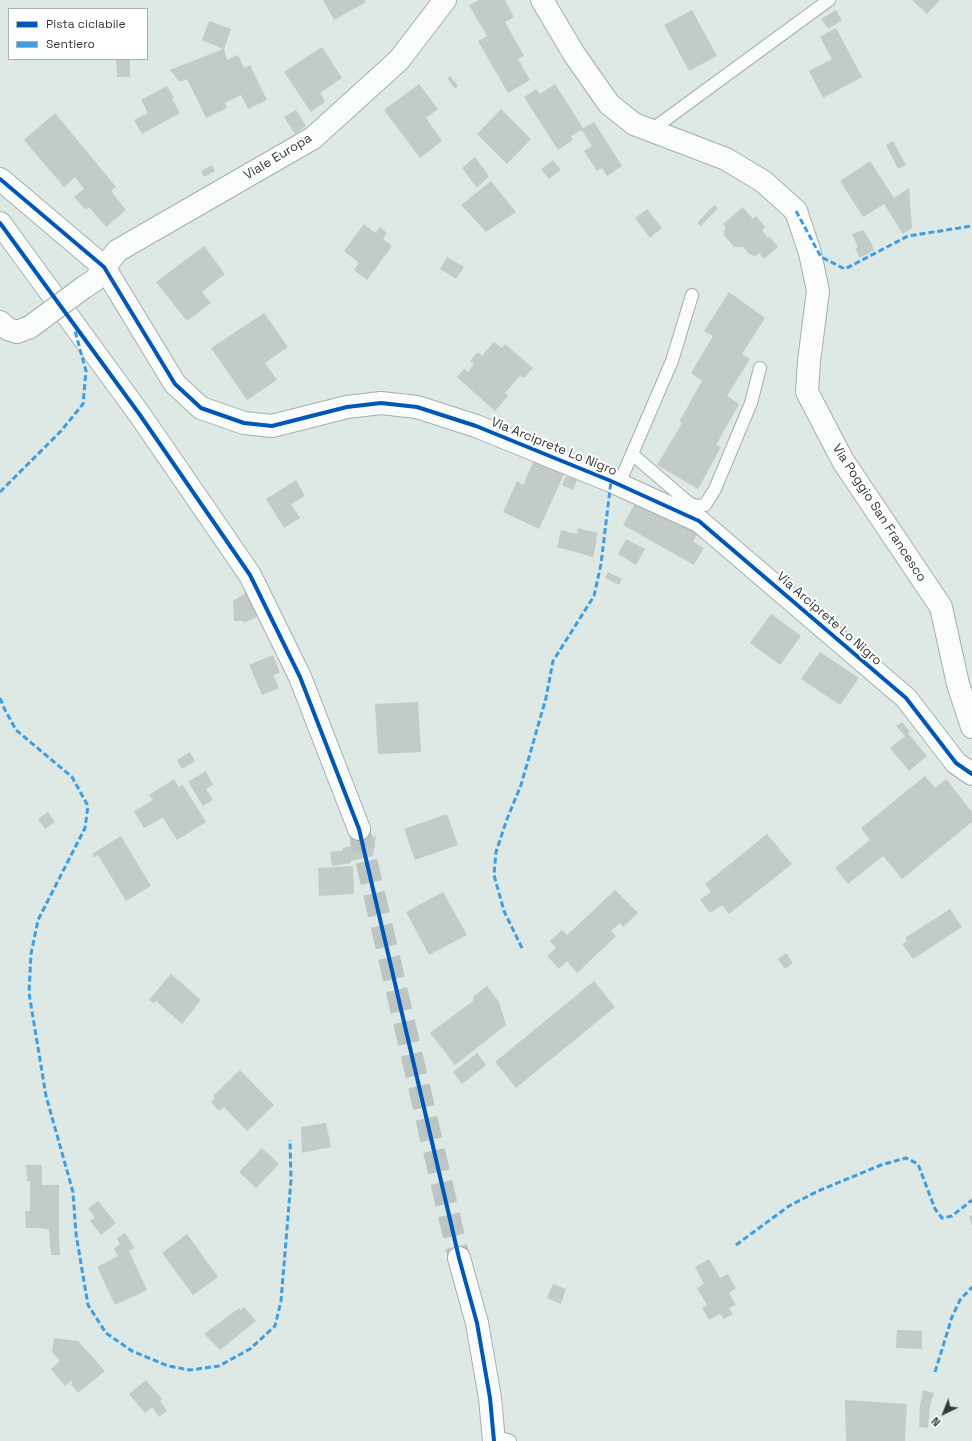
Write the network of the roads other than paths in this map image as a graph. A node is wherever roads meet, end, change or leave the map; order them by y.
1 (445, 0) edge
2 (542, 0) edge
3 (829, 0) edge
4 (650, 131) junction
5 (0, 178) edge
6 (0, 224) edge
7 (104, 267) junction
8 (692, 295) dead end
9 (0, 322) edge
10 (760, 368) dead end
11 (632, 454) junction
12 (619, 484) junction
13 (972, 727) edge
14 (972, 774) edge
15 (359, 829) tunnel mouth
16 (459, 1258) tunnel mouth
17 (503, 1440) edge

1 - 7 street, Viale Europa
2 - 4 street, Via Poggio San Francesco
3 - 4 lane
4 - 13 street, Via Poggio San Francesco
5 - 7 street, Via Arciprete Lo Nigro
6 - 15 street
7 - 9 street, Viale Europa, bridge
7 - 12 street, Via Arciprete Lo Nigro
8 - 11 lane
10 - 11 lane
11 - 12 lane
12 - 14 street, Via Arciprete Lo Nigro
16 - 17 street

